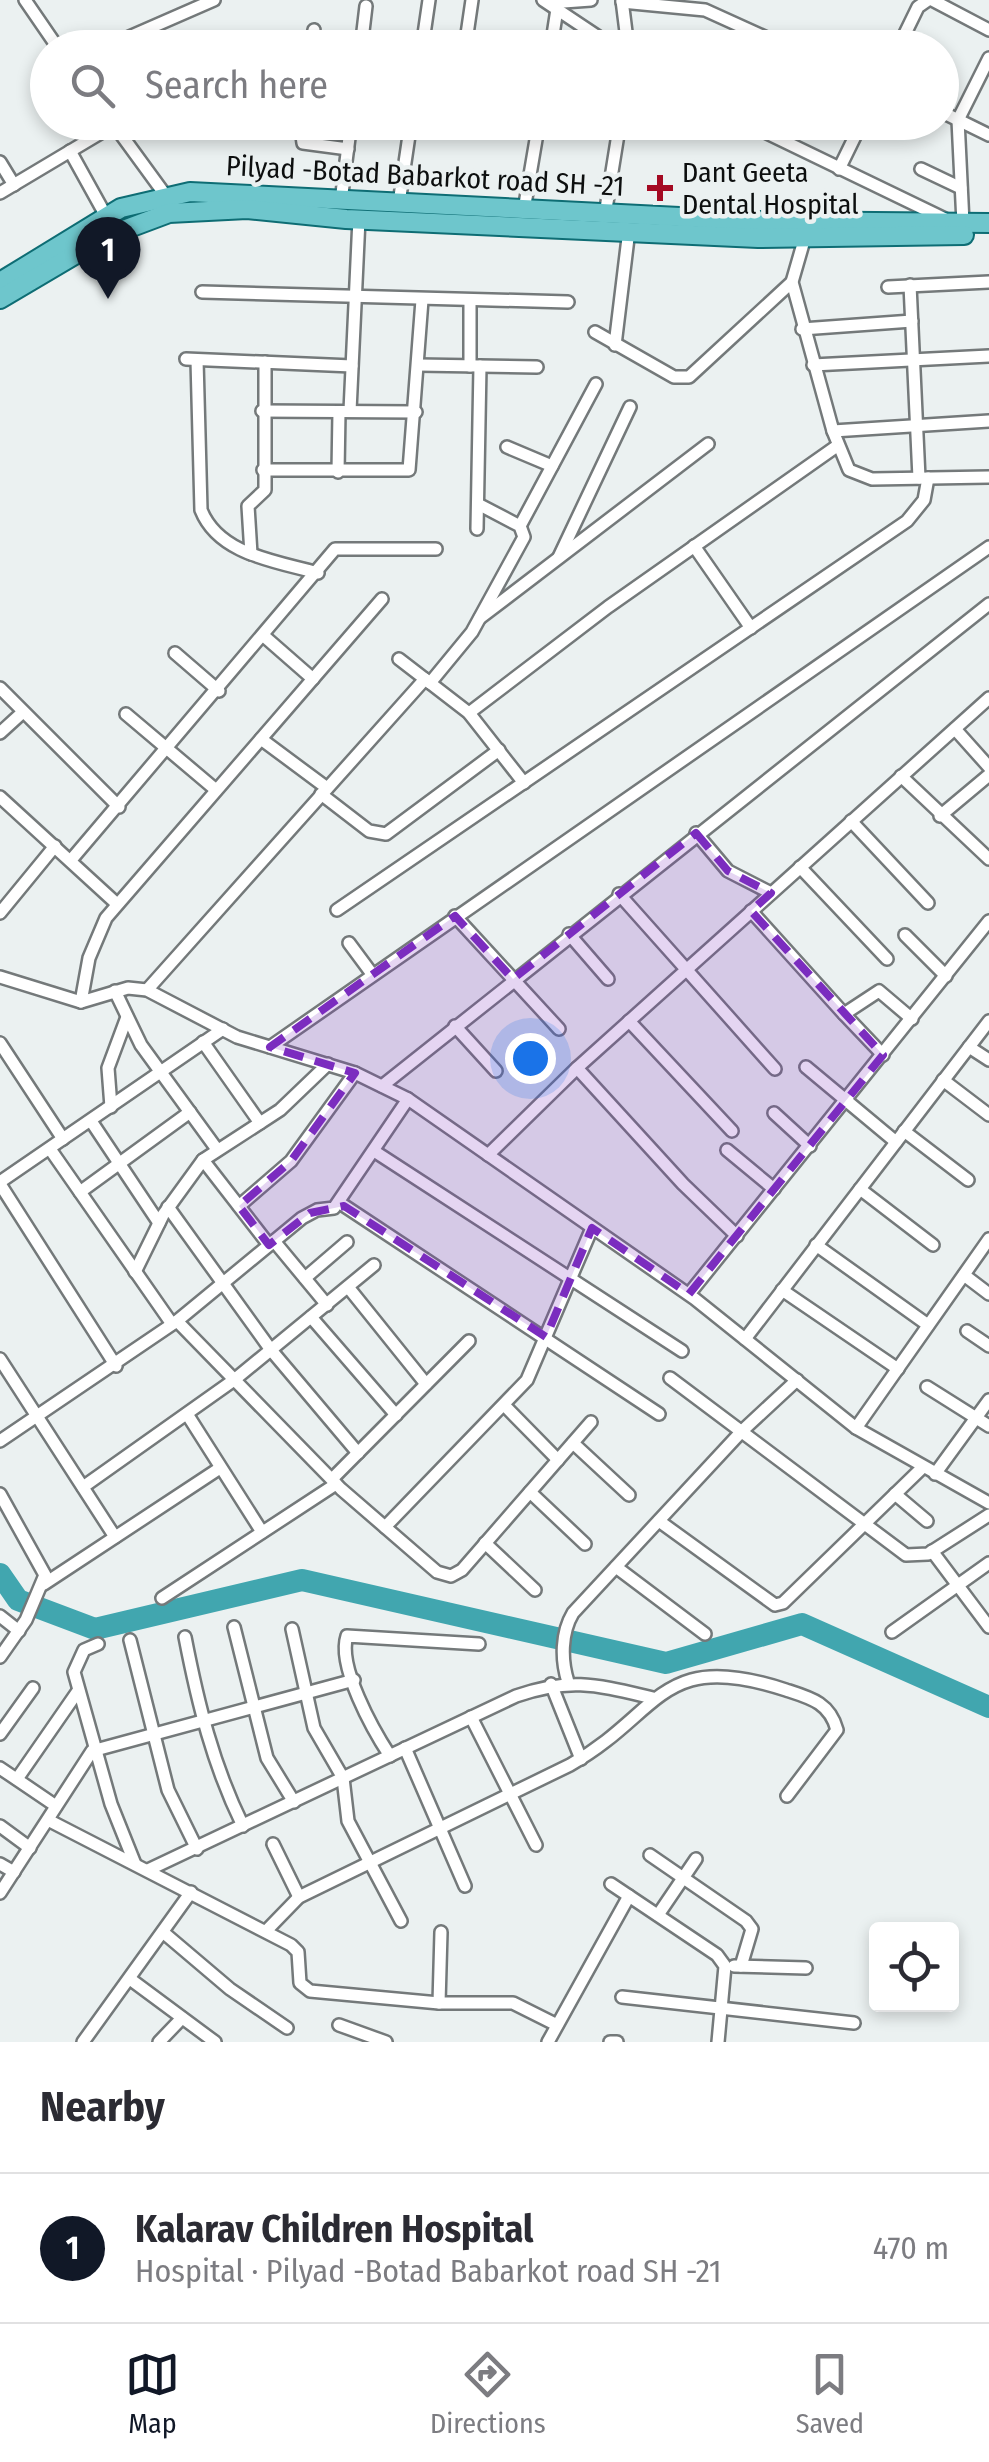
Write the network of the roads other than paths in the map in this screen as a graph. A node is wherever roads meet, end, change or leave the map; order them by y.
1 (25, 0) edge
2 (214, 0) edge
3 (428, 0) edge
4 (472, 0) edge
5 (591, 0) edge
6 (718, 0) edge
7 (930, 0) edge
8 (575, 1) edge
9 (622, 1) edge
10 (549, 4) edge
11 (366, 6) dead end
12 (718, 14) junction
13 (46, 30) edge
14 (145, 30) edge
15 (363, 30) edge
16 (424, 30) edge
17 (468, 30) edge
18 (550, 30) edge
19 (588, 30) edge
20 (626, 30) edge
21 (751, 30) edge
22 (907, 30) edge
23 (989, 30) edge
24 (989, 58) edge
25 (959, 118) edge
26 (959, 120) edge
27 (989, 135) edge
28 (88, 140) edge
29 (125, 140) edge
30 (302, 140) edge
31 (349, 140) edge
32 (408, 140) edge
33 (536, 140) edge
34 (617, 140) edge
35 (781, 140) edge
36 (853, 140) edge
37 (959, 140) edge
38 (348, 149) junction
39 (70, 151) junction
40 (0, 162) edge
41 (839, 168) junction
42 (921, 169) dead end
43 (14, 185) junction
44 (961, 188) junction
45 (0, 194) edge
46 (166, 196) junction
47 (341, 202) junction
48 (399, 203) junction
49 (524, 210) junction
50 (605, 214) junction
51 (106, 216) junction
52 (359, 219) junction
53 (989, 223) edge
54 (958, 224) junction
55 (895, 229) junction
56 (629, 230) junction
57 (989, 235) edge
58 (806, 237) junction
59 (0, 282) edge
60 (792, 282) junction
61 (989, 282) edge
62 (910, 285) junction
63 (888, 287) dead end
64 (202, 292) dead end
65 (0, 299) edge
66 (355, 299) junction
67 (422, 300) junction
68 (470, 301) junction
69 (568, 302) dead end
70 (912, 321) junction
71 (802, 329) junction
72 (595, 332) dead end
73 (615, 345) junction
74 (989, 356) edge
75 (913, 360) junction
76 (266, 362) junction
77 (813, 364) junction
78 (418, 365) junction
79 (352, 366) junction
80 (475, 366) junction
81 (537, 368) dead end
82 (596, 384) dead end
83 (630, 407) dead end
84 (262, 411) junction
85 (344, 412) junction
86 (416, 412) junction
87 (989, 422) edge
88 (916, 424) junction
89 (833, 431) junction
90 (708, 444) dead end
91 (837, 446) junction
92 (508, 447) dead end
93 (552, 466) junction
94 (263, 470) junction
95 (338, 472) junction
96 (985, 477) edge
97 (923, 478) junction
98 (989, 489) edge
99 (478, 504) junction
100 (520, 526) junction
101 (477, 529) dead end
102 (694, 546) junction
103 (989, 547) edge
104 (436, 549) dead end
105 (252, 554) junction
106 (558, 558) junction
107 (318, 574) junction
108 (382, 600) dead end
109 (989, 604) edge
110 (480, 618) junction
111 (751, 628) junction
112 (265, 636) junction
113 (174, 653) dead end
114 (398, 658) dead end
115 (313, 679) junction
116 (427, 681) junction
117 (0, 688) edge
118 (219, 690) junction
119 (989, 698) edge
120 (23, 712) junction
121 (126, 714) dead end
122 (469, 714) junction
123 (954, 728) junction
124 (0, 733) edge
125 (261, 738) junction
126 (169, 750) junction
127 (499, 750) junction
128 (989, 767) edge
129 (989, 775) edge
130 (901, 776) junction
131 (524, 783) junction
132 (216, 790) junction
133 (324, 791) junction
134 (0, 798) edge
135 (118, 807) junction
136 (940, 816) junction
137 (852, 821) junction
138 (696, 833) junction
139 (54, 846) junction
140 (989, 859) edge
141 (71, 860) junction
142 (800, 867) junction
143 (771, 893) junction
144 (619, 894) junction
145 (928, 903) dead end
146 (117, 904) junction
147 (336, 910) dead end
148 (751, 912) junction
149 (0, 914) edge
150 (455, 916) junction
151 (989, 922) edge
152 (568, 934) junction
153 (906, 935) dead end
154 (349, 943) dead end
155 (887, 959) dead end
156 (686, 970) junction
157 (372, 974) junction
158 (946, 976) junction
159 (1, 979) edge
160 (513, 979) junction
161 (608, 979) dead end
162 (147, 990) junction
163 (115, 991) junction
164 (81, 1002) junction
165 (844, 1014) junction
166 (127, 1016) junction
167 (912, 1019) junction
168 (989, 1020) edge
169 (629, 1021) junction
170 (455, 1026) junction
171 (223, 1029) junction
172 (559, 1029) dead end
173 (0, 1042) edge
174 (202, 1042) junction
175 (969, 1046) junction
176 (270, 1047) junction
177 (883, 1055) junction
178 (989, 1060) edge
179 (328, 1064) junction
180 (806, 1067) dead end
181 (577, 1068) junction
182 (775, 1069) dead end
183 (160, 1070) junction
184 (496, 1072) dead end
185 (356, 1073) junction
186 (943, 1080) junction
187 (382, 1086) junction
188 (408, 1100) junction
189 (846, 1102) junction
190 (112, 1107) junction
191 (190, 1112) junction
192 (774, 1114) dead end
193 (989, 1115) edge
194 (91, 1120) junction
195 (260, 1123) junction
196 (732, 1131) dead end
197 (900, 1136) junction
198 (63, 1140) junction
199 (810, 1146) junction
200 (50, 1148) junction
201 (216, 1148) junction
202 (727, 1150) dead end
203 (374, 1151) junction
204 (488, 1155) junction
205 (203, 1160) junction
206 (120, 1163) junction
207 (968, 1180) dead end
208 (0, 1183) edge
209 (860, 1188) junction
210 (774, 1190) junction
211 (80, 1192) junction
212 (340, 1203) junction
213 (239, 1206) junction
214 (168, 1207) junction
215 (159, 1223) junction
216 (592, 1228) junction
217 (736, 1236) junction
218 (989, 1239) edge
219 (347, 1242) dead end
220 (272, 1243) junction
221 (816, 1245) junction
222 (934, 1245) dead end
223 (374, 1265) dead end
224 (135, 1272) junction
225 (964, 1275) junction
226 (304, 1278) junction
227 (571, 1279) junction
228 (222, 1284) junction
229 (348, 1287) junction
230 (782, 1290) junction
231 (688, 1294) junction
232 (989, 1294) edge
233 (327, 1304) junction
234 (311, 1318) junction
235 (175, 1323) junction
236 (928, 1325) junction
237 (967, 1331) dead end
238 (546, 1337) junction
239 (745, 1338) junction
240 (469, 1341) dead end
241 (989, 1346) edge
242 (271, 1350) junction
243 (682, 1352) dead end
244 (0, 1359) edge
245 (116, 1366) junction
246 (898, 1369) junction
247 (670, 1378) dead end
248 (234, 1380) junction
249 (797, 1380) junction
250 (426, 1384) junction
251 (927, 1387) dead end
252 (989, 1400) edge
253 (504, 1405) junction
254 (187, 1414) junction
255 (396, 1414) junction
256 (659, 1414) dead end
257 (36, 1416) junction
258 (977, 1417) junction
259 (592, 1422) dead end
260 (989, 1426) edge
261 (856, 1428) junction
262 (742, 1431) junction
263 (0, 1441) edge
264 (573, 1443) junction
265 (358, 1453) junction
266 (558, 1460) junction
267 (220, 1468) junction
268 (929, 1470) junction
269 (334, 1481) junction
270 (83, 1487) junction
271 (530, 1492) junction
272 (0, 1494) edge
273 (895, 1494) junction
274 (629, 1495) dead end
275 (989, 1503) edge
276 (989, 1515) edge
277 (927, 1520) dead end
278 (659, 1521) junction
279 (864, 1524) junction
280 (384, 1526) junction
281 (262, 1532) junction
282 (116, 1537) junction
283 (485, 1543) junction
284 (586, 1544) dead end
285 (932, 1551) junction
286 (989, 1563) edge
287 (616, 1567) junction
288 (958, 1584) junction
289 (41, 1590) junction
290 (535, 1590) dead end
291 (162, 1598) dead end
292 (0, 1616) edge
293 (22, 1625) junction
294 (234, 1627) dead end
295 (989, 1627) edge
296 (292, 1629) dead end
297 (892, 1632) dead end
298 (705, 1634) dead end
299 (185, 1638) dead end
300 (130, 1640) dead end
301 (98, 1644) dead end
302 (479, 1644) dead end
303 (0, 1657) edge
304 (354, 1680) junction
305 (568, 1682) junction
306 (550, 1684) junction
307 (33, 1688) dead end
308 (78, 1691) junction
309 (305, 1693) junction
310 (653, 1698) junction
311 (254, 1706) junction
312 (471, 1718) junction
313 (202, 1720) junction
314 (151, 1733) junction
315 (0, 1734) edge
316 (406, 1748) junction
317 (96, 1749) junction
318 (390, 1756) junction
319 (581, 1760) junction
320 (0, 1768) edge
321 (343, 1778) junction
322 (17, 1780) junction
323 (509, 1795) junction
324 (787, 1796) dead end
325 (294, 1802) junction
326 (56, 1806) junction
327 (48, 1820) junction
328 (0, 1826) edge
329 (243, 1826) junction
330 (440, 1828) junction
331 (274, 1844) dead end
332 (536, 1844) dead end
333 (30, 1848) junction
334 (197, 1849) junction
335 (650, 1854) dead end
336 (696, 1859) dead end
337 (369, 1863) junction
338 (0, 1864) edge
339 (135, 1864) junction
340 (148, 1870) junction
341 (14, 1872) junction
342 (683, 1878) junction
343 (612, 1884) dead end
344 (465, 1886) dead end
345 (191, 1892) junction
346 (0, 1893) edge
347 (629, 1896) junction
348 (298, 1897) junction
349 (658, 1915) junction
350 (401, 1920) dead end
351 (268, 1930) junction
352 (164, 1932) junction
353 (440, 1932) dead end
354 (725, 1966) junction
355 (741, 1966) junction
356 (806, 1968) dead end
357 (130, 1978) junction
358 (622, 1997) dead end
359 (439, 2003) junction
360 (722, 2006) junction
361 (182, 2018) junction
362 (854, 2022) dead end
363 (339, 2024) dead end
364 (557, 2025) junction
365 (287, 2028) dead end
366 (84, 2042) edge
367 (159, 2042) edge
368 (214, 2042) edge
369 (386, 2042) edge
370 (548, 2042) edge
371 (610, 2042) edge
372 (617, 2042) edge
373 (718, 2042) edge

1 - 13 street
2 - 14 street
3 - 16 street
4 - 17 street
5 - 8 street
6 - 12 street
7 - 22 street
7 - 23 street
8 - 10 street
9 - 12 street
9 - 20 street
10 - 18 street
10 - 19 street
11 - 15 street
12 - 21 street
24 - 25 street
26 - 27 street
28 - 39 street
29 - 46 street
30 - 38 street
31 - 38 street
32 - 48 street
33 - 49 street
34 - 50 street
35 - 41 street
36 - 41 street
37 - 44 street
38 - 47 street
39 - 43 street
39 - 51 street
40 - 43 street
41 - 54 street
42 - 44 street
43 - 45 street
44 - 54 street
46 - 47 main road, Pilyad -Botad Babarkot road SH -21
46 - 51 main road, Pilyad -Botad Babarkot road SH -21
47 - 48 main road, Pilyad -Botad Babarkot road SH -21
48 - 49 main road, Pilyad -Botad Babarkot road SH -21
49 - 50 main road, Pilyad -Botad Babarkot road SH -21
50 - 55 main road, Pilyad -Botad Babarkot road SH -21
51 - 59 main road, Pilyad -Botad Babarkot road SH -21
52 - 56 main road, Pilyad -Botad Babarkot road SH -21
52 - 65 main road, Pilyad -Botad Babarkot road SH -21
52 - 66 street
53 - 54 main road, Pilyad -Botad Babarkot road SH -21
54 - 55 main road, Pilyad -Botad Babarkot road SH -21
55 - 57 main road, Pilyad -Botad Babarkot road SH -21
55 - 58 main road, Pilyad -Botad Babarkot road SH -21
56 - 58 main road, Pilyad -Botad Babarkot road SH -21
56 - 73 street
58 - 60 street
60 - 71 street
60 - 73 street
61 - 62 street
62 - 63 street
62 - 70 street
64 - 66 street
66 - 67 street
66 - 79 street
67 - 68 street
67 - 78 street
68 - 69 street
68 - 80 street
70 - 71 street
70 - 75 street
71 - 77 street
72 - 73 street
74 - 75 street
75 - 77 street
75 - 88 street
76 - 79 street
76 - 84 street
76 - 105 street
77 - 89 street
78 - 80 street
78 - 86 street
79 - 85 street
80 - 81 street
80 - 99 street
82 - 93 street
83 - 106 street
84 - 85 street
84 - 94 street
85 - 86 street
85 - 95 street
86 - 95 street
87 - 88 street
88 - 89 street
88 - 97 street
89 - 91 street
90 - 106 street
91 - 97 street
91 - 102 street
92 - 93 street
93 - 100 street
94 - 95 street
94 - 105 street
96 - 97 street
96 - 98 street
97 - 111 street
99 - 100 street
99 - 101 street
100 - 110 street
102 - 111 street
102 - 122 street
103 - 150 street
104 - 107 street
105 - 107 street
106 - 110 street
107 - 112 street
108 - 115 street
109 - 138 street
110 - 116 street
111 - 131 street
112 - 115 street
112 - 118 street
113 - 118 street
114 - 116 street
115 - 125 street
116 - 122 street
116 - 133 street
117 - 120 street
118 - 126 street
119 - 123 street
120 - 124 street
120 - 135 street
121 - 126 street
122 - 127 street
123 - 128 street
123 - 130 street
125 - 132 street
125 - 133 street
126 - 132 street
126 - 135 street
127 - 131 street
127 - 133 street
129 - 136 street
130 - 136 street
130 - 137 street
131 - 147 street
132 - 146 street
133 - 162 street
134 - 139 street
135 - 141 street
136 - 140 street
137 - 142 street
137 - 145 street
138 - 143 street
138 - 144 street
139 - 141 street
139 - 149 street
141 - 146 street
142 - 143 street
142 - 155 street
143 - 148 street
144 - 152 street
144 - 156 street
146 - 164 street
148 - 156 street
148 - 165 street
150 - 157 street
150 - 160 street
151 - 158 street
152 - 160 street
152 - 161 street
153 - 158 street
154 - 157 street
156 - 169 street
156 - 182 street
157 - 176 street
158 - 167 street
159 - 164 street
160 - 170 street
160 - 172 street
162 - 163 street
162 - 171 street
163 - 164 street
163 - 166 street
165 - 167 street
165 - 177 street
166 - 183 street
166 - 190 street
167 - 177 street
168 - 175 street
169 - 181 street
169 - 196 street
170 - 184 street
170 - 187 street
171 - 174 street
171 - 176 street
173 - 198 street
174 - 183 street
174 - 195 street
175 - 178 street
175 - 186 street
176 - 179 street
177 - 189 street
179 - 185 street
179 - 195 street
180 - 189 street
181 - 204 street
181 - 217 street
183 - 190 street
183 - 191 street
185 - 187 street
185 - 213 street
186 - 193 street
186 - 197 street
187 - 188 street
188 - 203 street
188 - 204 street
189 - 197 street
189 - 199 street
190 - 194 street
191 - 201 street
191 - 206 street
192 - 199 street
194 - 198 street
194 - 206 street
195 - 201 street
197 - 207 street
197 - 209 street
198 - 200 street
199 - 210 street
200 - 208 street
200 - 211 street
201 - 205 street
202 - 210 street
203 - 212 street
203 - 227 street
204 - 216 street
205 - 213 street
205 - 214 street
206 - 211 street
206 - 215 street
208 - 245 street
209 - 221 street
209 - 222 street
210 - 217 street
211 - 224 street
212 - 220 street
212 - 238 street
213 - 220 street
214 - 215 street
214 - 228 street
215 - 224 street
216 - 227 street
216 - 231 street
217 - 231 street
218 - 225 street
219 - 226 street
220 - 226 street
220 - 228 street
221 - 230 street
221 - 236 street
223 - 229 street
224 - 235 street
225 - 232 street
225 - 236 street
226 - 233 street
227 - 238 street
227 - 243 street
228 - 235 street
228 - 242 street
229 - 233 street
229 - 250 street
230 - 239 street
230 - 246 street
231 - 239 street
233 - 234 street
234 - 242 street
234 - 255 street
235 - 245 street
235 - 248 street
236 - 246 street
237 - 241 street
238 - 253 street
238 - 256 street
239 - 249 street
240 - 250 street
242 - 248 street
242 - 265 street
244 - 257 street
245 - 257 street
246 - 261 street
247 - 262 street
248 - 254 street
248 - 269 street
249 - 261 street
249 - 262 street
250 - 255 street
251 - 258 street
252 - 258 street
253 - 266 street
253 - 280 street
254 - 267 street
254 - 270 street
255 - 265 street
257 - 263 street
257 - 270 street
258 - 260 street
258 - 268 street
259 - 264 street
261 - 268 street
262 - 278 street
262 - 279 street
264 - 266 street
264 - 274 street
265 - 269 street
266 - 271 street
267 - 281 street
267 - 282 street
268 - 273 street
268 - 275 street
269 - 280 street
269 - 281 street
270 - 282 street
271 - 283 street
271 - 284 street
272 - 289 street
273 - 277 street
273 - 279 street
276 - 285 street
278 - 279 street
278 - 287 street
279 - 285 street
280 - 283 street
281 - 291 street
282 - 289 street
283 - 290 street
285 - 288 street
286 - 288 street
287 - 298 street
287 - 305 street
288 - 295 street
288 - 297 street
289 - 293 street
292 - 293 street
293 - 303 street
294 - 311 street
296 - 309 street
299 - 313 street
300 - 314 street
301 - 308 street
302 - 304 street
304 - 309 street
304 - 318 street
305 - 306 street
305 - 310 street
306 - 312 street
306 - 319 street
307 - 315 street
308 - 317 street
308 - 322 street
309 - 311 street
309 - 321 street
310 - 319 street
310 - 324 street
311 - 313 street
311 - 325 street
312 - 316 street
312 - 323 street
313 - 314 street
313 - 329 street
314 - 317 street
314 - 334 street
316 - 318 street
316 - 330 street
317 - 326 street
317 - 339 street
318 - 321 street
319 - 323 street
320 - 322 street
321 - 325 street
321 - 337 street
322 - 326 street
323 - 330 street
323 - 332 street
325 - 329 street
326 - 327 street
327 - 333 street
327 - 339 street
328 - 333 street
329 - 334 street
330 - 337 street
330 - 344 street
331 - 348 street
333 - 341 street
334 - 340 street
335 - 342 street
336 - 342 street
337 - 348 street
337 - 350 street
338 - 341 street
339 - 340 street
340 - 345 street
341 - 346 street
342 - 349 street
342 - 355 street
343 - 347 street
345 - 351 street
345 - 352 street
347 - 349 street
347 - 364 street
348 - 351 street
349 - 354 street
351 - 359 street
352 - 357 street
352 - 365 street
353 - 359 street
354 - 355 street
354 - 360 street
355 - 356 street
357 - 361 street
357 - 366 street
358 - 360 street
359 - 364 street
360 - 362 street
360 - 373 street
361 - 367 street
361 - 368 street
363 - 369 street
364 - 370 street
371 - 372 street

